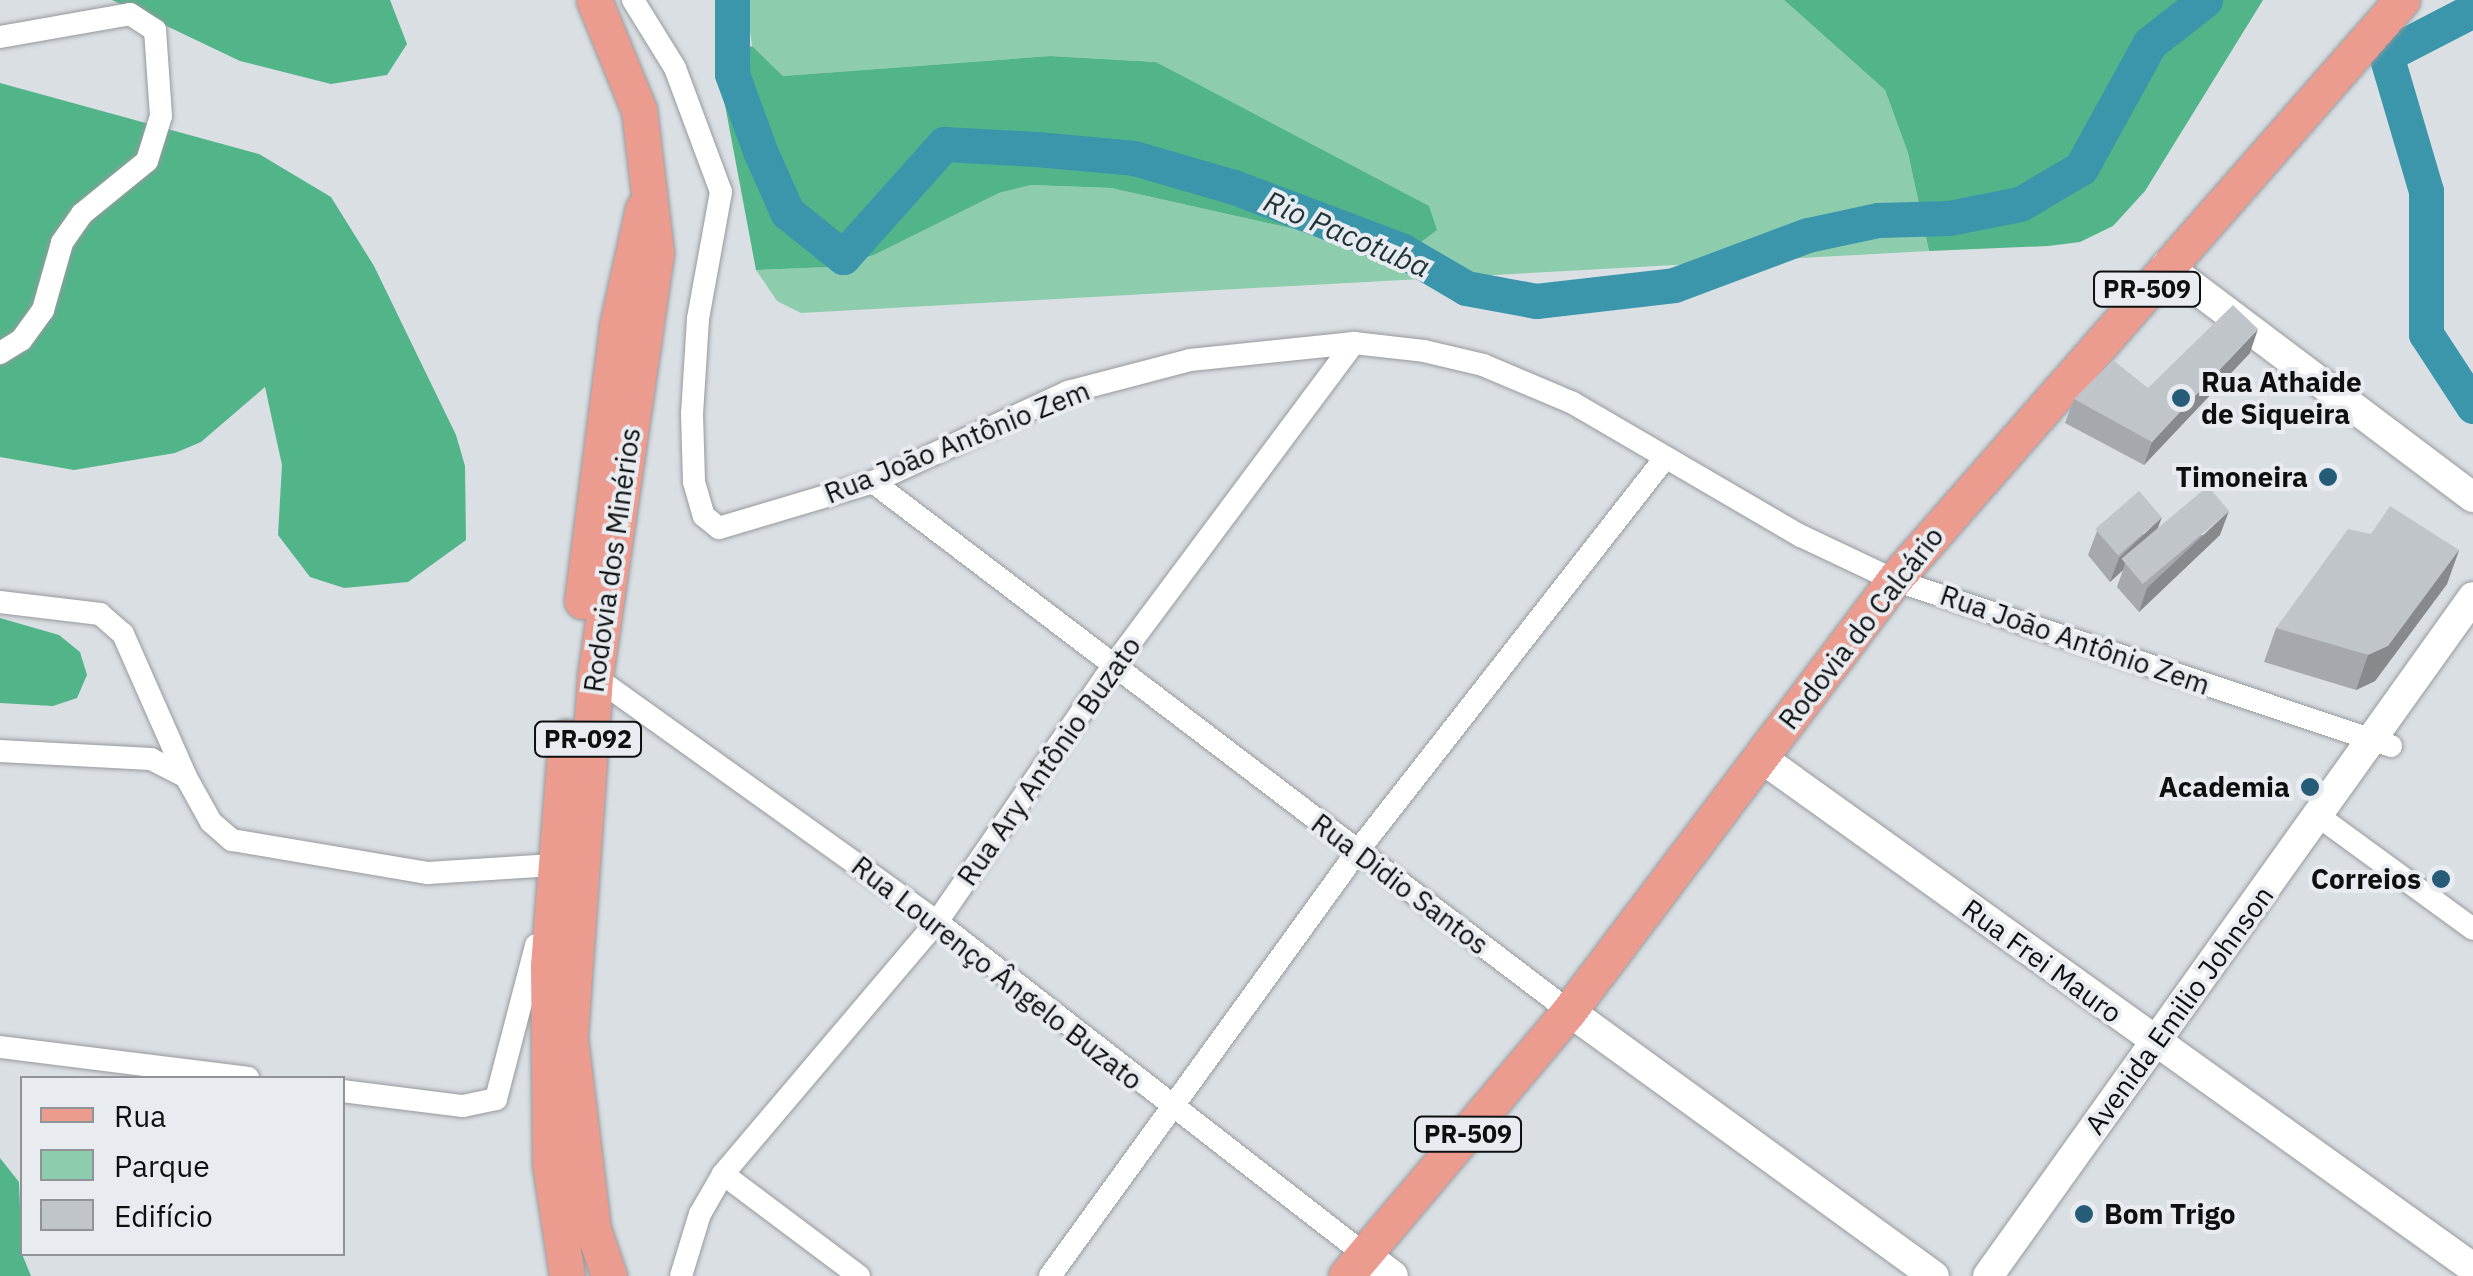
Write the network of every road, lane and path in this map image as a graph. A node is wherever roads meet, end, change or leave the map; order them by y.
1 (594, 0) edge
2 (633, 0) edge
3 (2402, 0) edge
4 (0, 38) edge
5 (645, 203) junction
6 (2166, 266) junction
7 (1354, 343) junction
8 (0, 354) edge
9 (1665, 458) junction
10 (873, 482) junction
11 (2473, 497) edge
12 (1894, 580) junction
13 (2473, 597) edge
14 (0, 602) edge
15 (2473, 628) edge
16 (1113, 666) junction
17 (595, 677) junction
18 (2383, 744) junction
19 (0, 751) edge
20 (1760, 758) junction
21 (186, 777) junction
22 (2329, 822) junction
23 (1358, 852) junction
24 (553, 865) junction
25 (550, 915) junction
26 (936, 922) junction
27 (2473, 929) edge
28 (1569, 1010) junction
29 (0, 1046) edge
30 (2162, 1047) junction
31 (232, 1076) edge
32 (345, 1091) edge
33 (1175, 1110) junction
34 (723, 1174) junction
35 (2473, 1268) edge
36 (1369, 1270) edge
37 (609, 1275) edge
38 (567, 1276) edge
39 (682, 1276) edge
40 (859, 1276) edge
41 (1050, 1276) edge
42 (1934, 1276) edge
43 (1988, 1276) edge
44 (2011, 1276) edge

1 - 5 main road, Rodovia dos Minérios / PR-092
2 - 10 street, Rua João Antônio Zem
3 - 6 main road, Rodovia do Calcário / PR-509
4 - 8 street
5 - 17 main road, Rodovia dos Minérios / PR-092
5 - 24 main road, Rodovia dos Minérios / PR-092
6 - 11 street
6 - 12 main road, Rodovia do Calcário / PR-509
7 - 9 street, Rua João Antônio Zem
7 - 10 street, Rua João Antônio Zem
7 - 16 street, Rua Ary Antônio Buzato
9 - 12 street, Rua João Antônio Zem
9 - 23 street
10 - 16 street, Rua Didio Santos
12 - 18 street, Rua João Antônio Zem
12 - 20 main road, Rodovia do Calcário / PR-509
13 - 18 street, Avenida Emilio Johnson
14 - 21 street
15 - 18 street, Avenida Emilio Johnson
16 - 23 street, Rua Didio Santos
16 - 26 street, Rua Ary Antônio Buzato
17 - 26 street, Rua Lourenço Ângelo Buzato
17 - 37 main road, Rodovia dos Minérios / PR-092
18 - 22 street, Avenida Emilio Johnson
19 - 21 street
20 - 28 main road, Rodovia do Calcário / PR-509
20 - 30 street, Rua Frei Mauro
21 - 24 street
22 - 27 street
22 - 30 street, Avenida Emilio Johnson
23 - 28 street, Rua Didio Santos
23 - 33 street
24 - 25 main road, Rodovia dos Minérios / PR-092
25 - 32 street
25 - 38 main road, Rodovia dos Minérios / PR-092
26 - 33 street, Rua Lourenço Ângelo Buzato
26 - 34 street, Rua Ary Antônio Buzato
28 - 36 main road, Rodovia do Calcário / PR-509
28 - 42 street, Rua Didio Santos
29 - 31 street
30 - 35 street, Rua Frei Mauro
30 - 43 street, Avenida Emilio Johnson
30 - 44 street, Avenida Emilio Johnson
33 - 36 street, Rua Lourenço Ângelo Buzato
33 - 41 street
34 - 39 street, Rua Ary Antônio Buzato
34 - 40 street

